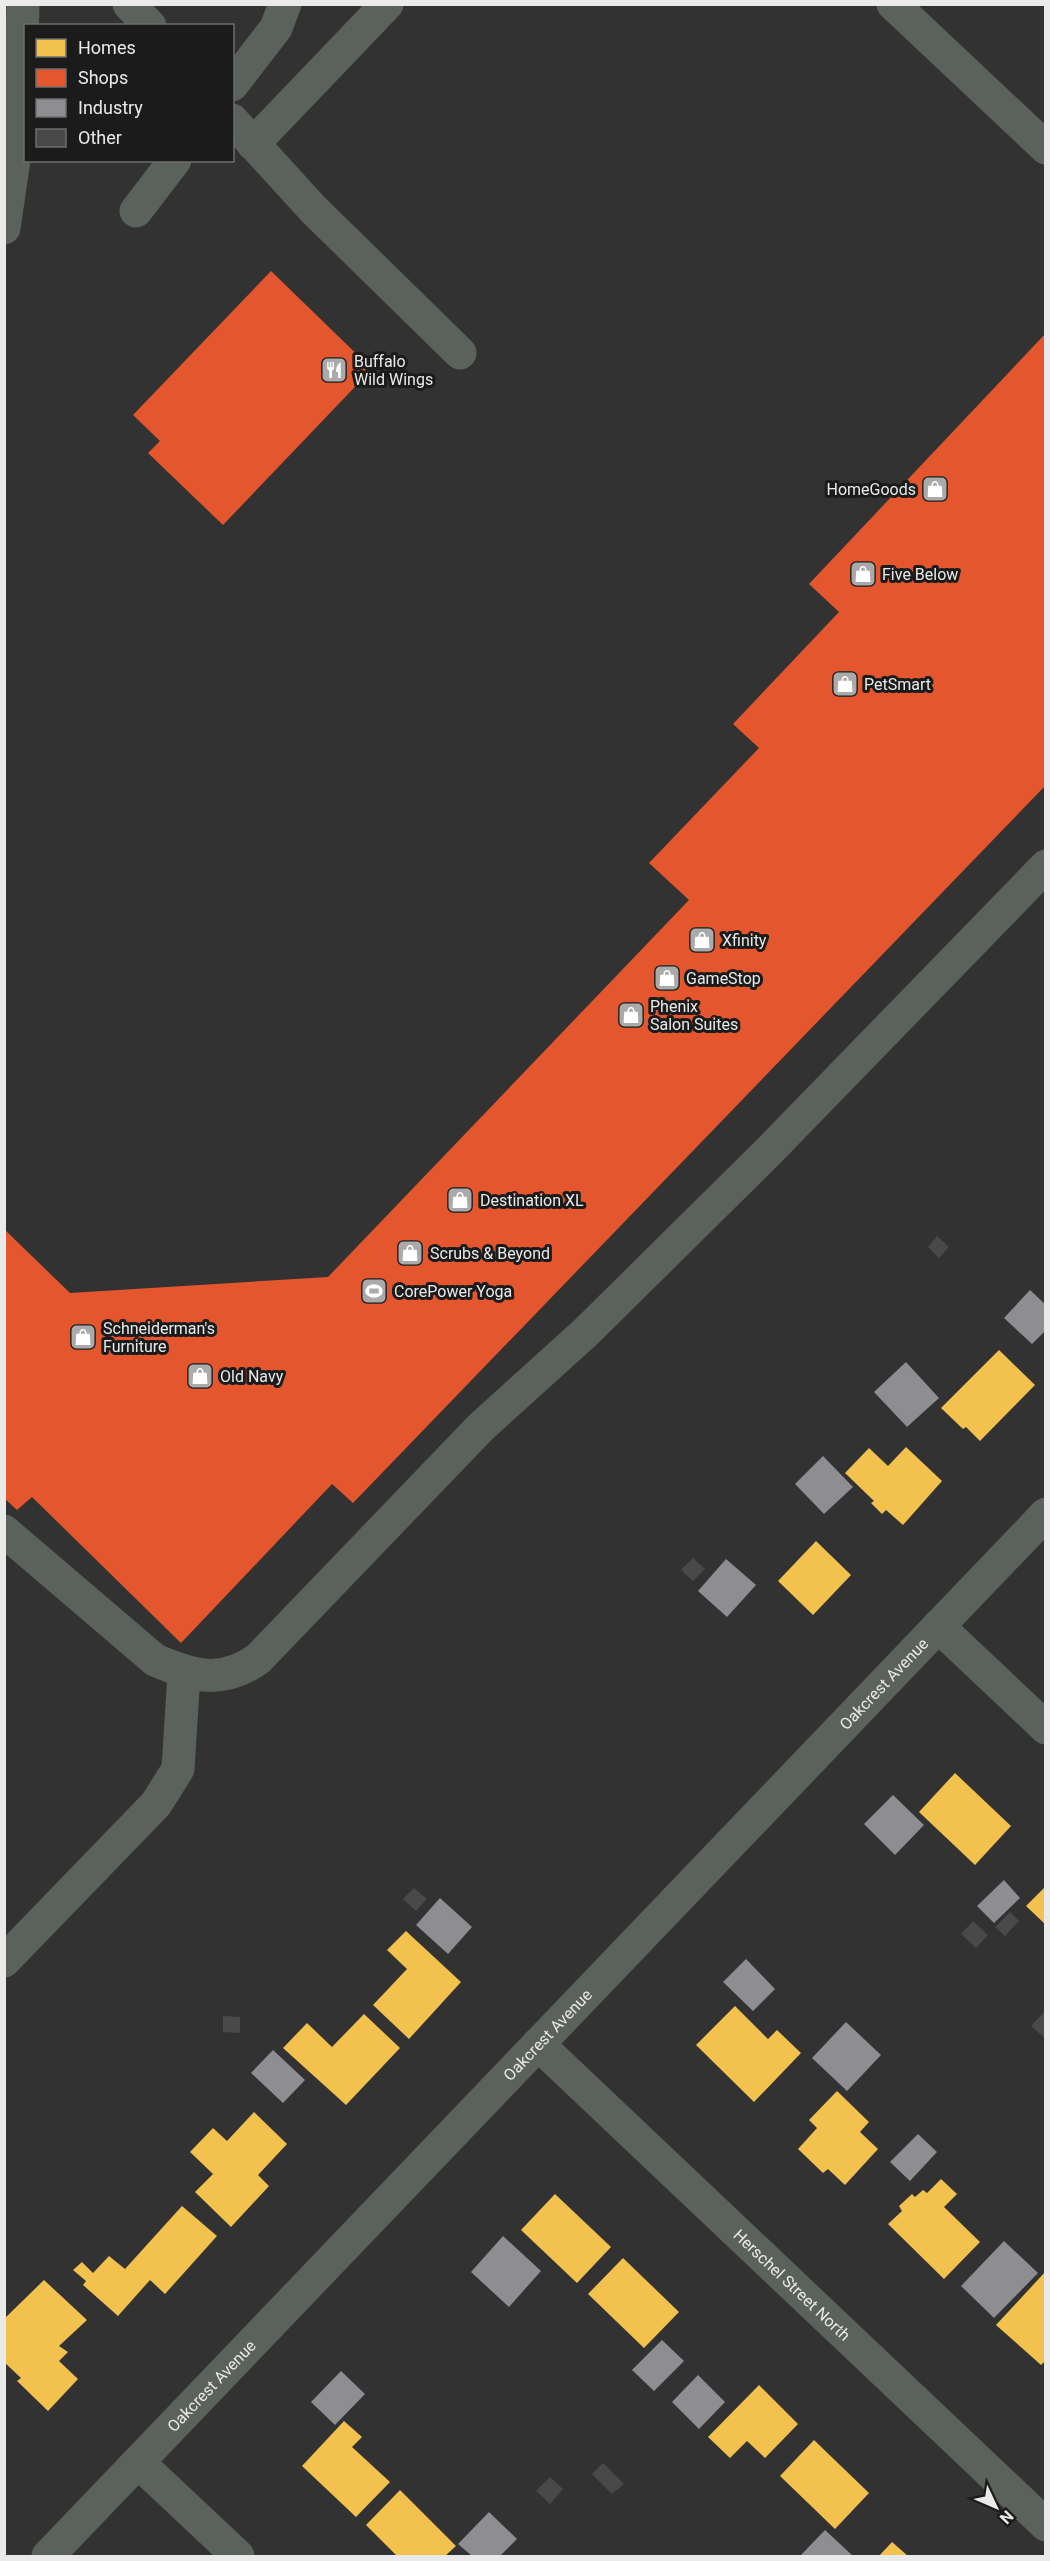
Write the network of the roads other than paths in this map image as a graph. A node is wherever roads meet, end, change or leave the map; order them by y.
1 (23, 4) edge
2 (129, 4) edge
3 (285, 4) edge
4 (387, 4) edge
5 (893, 4) edge
6 (148, 24) edge
7 (234, 82) edge
8 (243, 132) edge
9 (1046, 148) edge
10 (173, 162) edge
11 (136, 211) dead end
12 (4, 228) edge
13 (460, 353) dead end
14 (1046, 866) edge
15 (1046, 1514) edge
16 (4, 1531) edge
17 (938, 1626) junction
18 (184, 1673) junction
19 (1046, 1728) edge
20 (4, 1961) edge
21 (538, 2044) junction
22 (138, 2462) junction
23 (1046, 2525) edge
24 (48, 2556) edge
25 (238, 2556) edge

1 - 12 street
2 - 6 street
3 - 7 street
4 - 8 street
5 - 9 street
8 - 13 street
10 - 11 street
14 - 18 street
15 - 17 street, Oakcrest Avenue
16 - 18 street
17 - 19 street
17 - 21 street, Oakcrest Avenue
18 - 20 street
21 - 22 street, Oakcrest Avenue
21 - 23 street, Herschel Street North
22 - 24 street, Oakcrest Avenue
22 - 25 street

